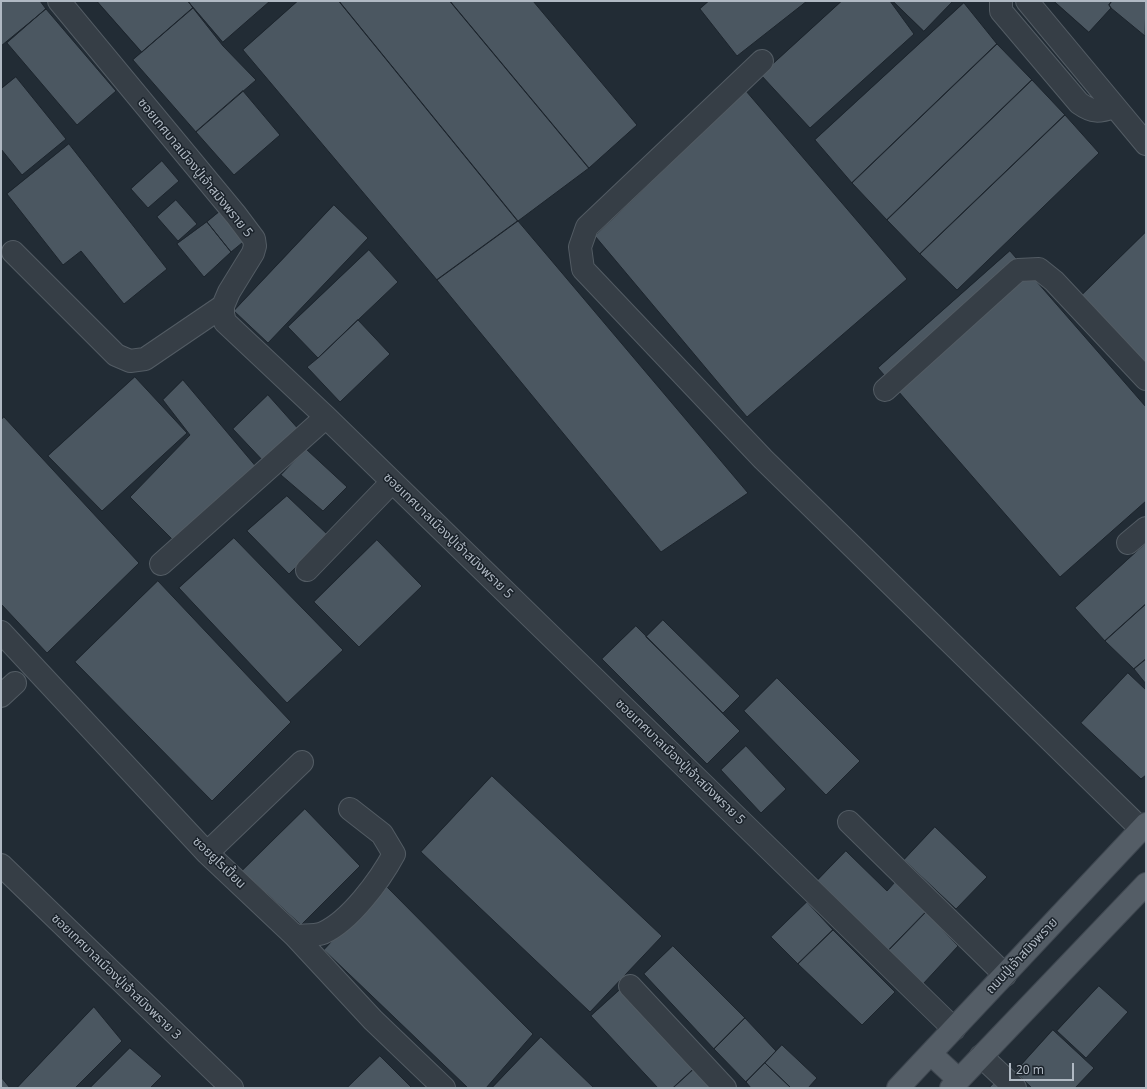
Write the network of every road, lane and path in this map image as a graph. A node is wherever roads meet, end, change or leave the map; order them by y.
1 (60, 1) edge
2 (1001, 1) edge
3 (1027, 1) edge
4 (762, 60) dead end
5 (1115, 107) junction
6 (1146, 144) edge
7 (13, 252) dead end
8 (223, 306) junction
9 (1146, 379) edge
10 (885, 390) dead end
11 (326, 417) junction
12 (392, 482) junction
13 (1146, 528) edge
14 (1128, 543) dead end
15 (161, 564) dead end
16 (307, 570) dead end
17 (1, 632) edge
18 (302, 762) dead end
19 (350, 809) dead end
20 (849, 822) dead end
21 (1144, 826) edge
22 (207, 853) junction
23 (1, 866) edge
24 (1146, 884) edge
25 (295, 936) junction
26 (1005, 975) junction
27 (630, 986) dead end
28 (954, 1029) junction
29 (931, 1054) junction
30 (981, 1056) junction
31 (955, 1084) edge
32 (232, 1088) edge
33 (444, 1088) edge
34 (725, 1088) edge
35 (898, 1088) edge
36 (1015, 1088) edge

1 - 8 street, ซอยเทศบาลเมืองปู่เจ้าสมิงพราย 5
2 - 5 street
3 - 5 street
4 - 21 street
5 - 6 street
7 - 8 street
8 - 11 street, ซอยเทศบาลเมืองปู่เจ้าสมิงพราย 5
9 - 10 street
11 - 12 street, ซอยเทศบาลเมืองปู่เจ้าสมิงพราย 5
11 - 15 street
12 - 16 street
12 - 28 street, ซอยเทศบาลเมืองปู่เจ้าสมิงพราย 5
13 - 14 street
17 - 22 street, ซอยยูโรเปี้ยน
18 - 22 street
19 - 25 street
20 - 26 street
21 - 26 main road, ถนนปู่เจ้าสมิงพราย
22 - 25 street, ซอยยูโรเปี้ยน
23 - 32 street, ซอยเทศบาลเมืองปู่เจ้าสมิงพราย 3
24 - 30 main road
25 - 33 street, ซอยยูโรเปี้ยน
26 - 28 main road, ถนนปู่เจ้าสมิงพราย
27 - 34 street
28 - 29 main road, ถนนปู่เจ้าสมิงพราย
29 - 31 main road
29 - 35 main road, ถนนปู่เจ้าสมิงพราย
30 - 31 main road
30 - 36 street

